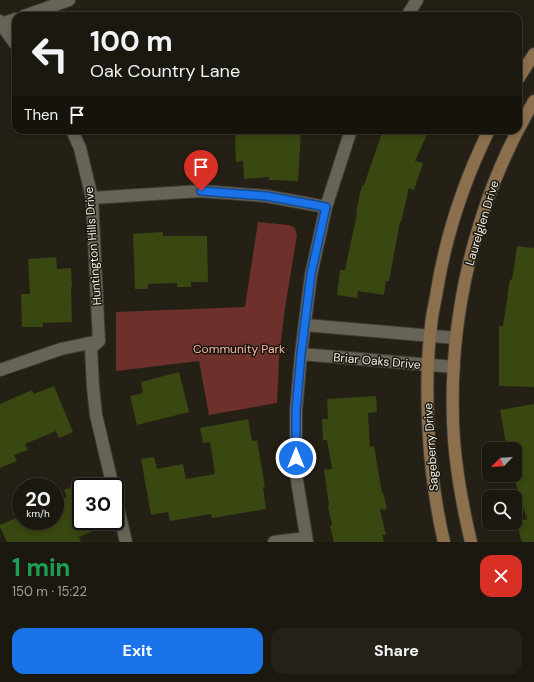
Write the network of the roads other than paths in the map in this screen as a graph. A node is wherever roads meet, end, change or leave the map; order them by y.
1 (69, 0) edge
2 (417, 0) edge
3 (35, 12) edge
4 (410, 12) edge
5 (12, 20) edge
6 (0, 23) edge
7 (12, 40) edge
8 (534, 54) edge
9 (522, 73) edge
10 (534, 101) edge
11 (522, 124) edge
12 (74, 134) edge
13 (350, 134) edge
14 (487, 134) edge
15 (517, 134) edge
16 (92, 198) junction
17 (326, 207) junction
18 (305, 325) junction
19 (430, 335) junction
20 (456, 338) junction
21 (99, 341) junction
22 (455, 352) joint
23 (301, 354) junction
24 (428, 365) junction
25 (454, 367) junction
26 (0, 370) edge
27 (111, 478) edge
28 (123, 530) edge
29 (307, 540) edge
30 (126, 542) edge
31 (274, 542) edge
32 (444, 542) edge
33 (471, 542) edge

1 - 3 street
2 - 4 street
5 - 6 street
6 - 7 street
8 - 9 street
10 - 11 street, Laurelglen Drive
12 - 16 street, Huntington Hills Drive
13 - 17 street
14 - 19 street
15 - 20 street, Laurelglen Drive
16 - 17 street
16 - 21 street, Huntington Hills Drive
17 - 18 street
18 - 19 street
18 - 23 street
19 - 20 street
19 - 24 street, Sageberry Drive
20 - 22 street, Laurelglen Drive
21 - 26 street
21 - 27 street
22 - 25 street, Sageberry Drive
23 - 24 street, Briar Oaks Drive
23 - 29 street
24 - 25 street, Briar Oaks Drive
24 - 32 street, Sageberry Drive
25 - 33 street, Sageberry Drive
28 - 30 street
29 - 31 street

